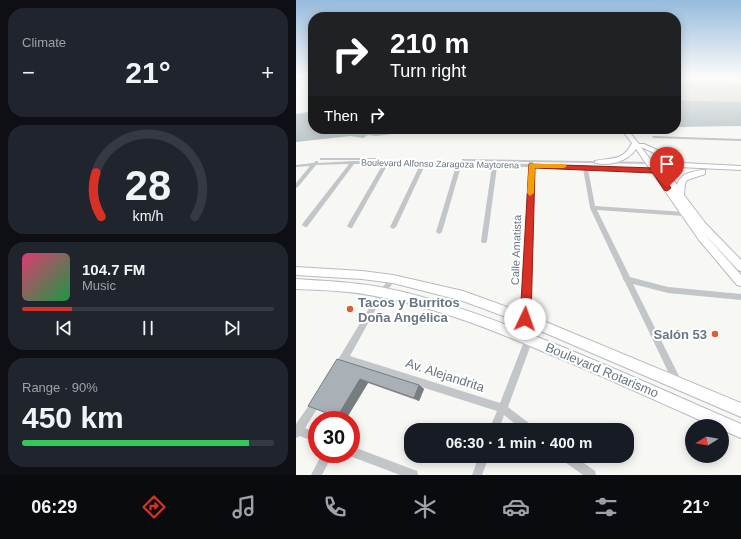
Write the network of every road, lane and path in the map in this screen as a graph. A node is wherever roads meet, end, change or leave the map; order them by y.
1 (632, 136) edge
2 (654, 137) dead end
3 (741, 140) edge
4 (296, 162) edge
5 (317, 162) junction
6 (424, 162) junction
7 (597, 162) junction
8 (352, 163) junction
9 (386, 163) junction
10 (531, 163) junction
11 (459, 164) junction
12 (495, 165) junction
13 (296, 166) edge
14 (697, 166) junction
15 (585, 167) junction
16 (656, 167) junction
17 (741, 168) edge
18 (702, 172) junction
19 (741, 174) edge
20 (296, 186) edge
21 (680, 196) junction
22 (593, 208) junction
23 (684, 214) junction
24 (305, 225) dead end
25 (350, 226) dead end
26 (393, 227) dead end
27 (439, 232) dead end
28 (484, 241) dead end
29 (741, 268) edge
30 (296, 271) edge
31 (393, 279) junction
32 (626, 279) junction
33 (741, 282) edge
34 (296, 284) edge
35 (382, 292) junction
36 (741, 297) edge
37 (525, 319) junction
38 (529, 339) junction
39 (344, 358) junction
40 (337, 370) edge
41 (678, 384) junction
42 (322, 394) edge
43 (502, 408) junction
44 (741, 410) edge
45 (497, 423) edge
46 (522, 423) edge
47 (741, 431) edge
48 (297, 432) edge
49 (308, 435) edge
50 (360, 454) edge
51 (323, 463) edge
52 (481, 463) edge
53 (575, 463) edge
54 (316, 475) edge
55 (413, 475) edge
56 (477, 475) edge
57 (591, 475) edge

1 - 7 street
1 - 14 street
1 - 16 street
2 - 3 street
4 - 5 street, Boulevard Alfonso Zaragoza Maytorena
5 - 6 street, Boulevard Alfonso Zaragoza Maytorena
5 - 8 street, Boulevard Alfonso Zaragoza Maytorena
5 - 13 street, Boulevard Alfonso Zaragoza Maytorena
5 - 20 street
6 - 9 street, Boulevard Alfonso Zaragoza Maytorena
6 - 10 street, Boulevard Alfonso Zaragoza Maytorena
6 - 11 street, Boulevard Alfonso Zaragoza Maytorena
6 - 26 street
7 - 10 street, Boulevard Alfonso Zaragoza Maytorena
7 - 16 street, Boulevard Alfonso Zaragoza Maytorena
8 - 9 street, Boulevard Alfonso Zaragoza Maytorena
8 - 24 street
9 - 25 street
10 - 12 street, Boulevard Alfonso Zaragoza Maytorena
10 - 15 street, Boulevard Alfonso Zaragoza Maytorena
10 - 37 street, Calle Amatista
11 - 12 street, Boulevard Alfonso Zaragoza Maytorena
11 - 27 street
12 - 28 street
14 - 16 street, Boulevard Alfonso Zaragoza Maytorena
14 - 17 street, Boulevard Alfonso Zaragoza Maytorena
15 - 16 street, Boulevard Alfonso Zaragoza Maytorena
15 - 22 street
16 - 18 street, Boulevard Alfonso Zaragoza Maytorena
16 - 21 street
16 - 23 street
18 - 19 street, Boulevard Alfonso Zaragoza Maytorena
18 - 21 street
21 - 29 street
22 - 23 street
22 - 32 street
23 - 33 street
30 - 31 street, Boulevard Rotarismo
31 - 35 street
31 - 37 street, Boulevard Rotarismo
32 - 36 street
32 - 41 street
34 - 35 street, Boulevard Rotarismo
35 - 38 street, Boulevard Rotarismo
35 - 39 street
37 - 38 street, Calle Amatista
37 - 41 street, Boulevard Rotarismo
38 - 43 street
38 - 47 street, Boulevard Rotarismo
39 - 40 street
39 - 43 street, Av. Alejandrita
41 - 44 street, Boulevard Rotarismo
42 - 48 street
43 - 45 street
43 - 46 street, Av. Alejandrita
48 - 49 street
50 - 55 street
51 - 54 street
52 - 56 street
53 - 57 street

